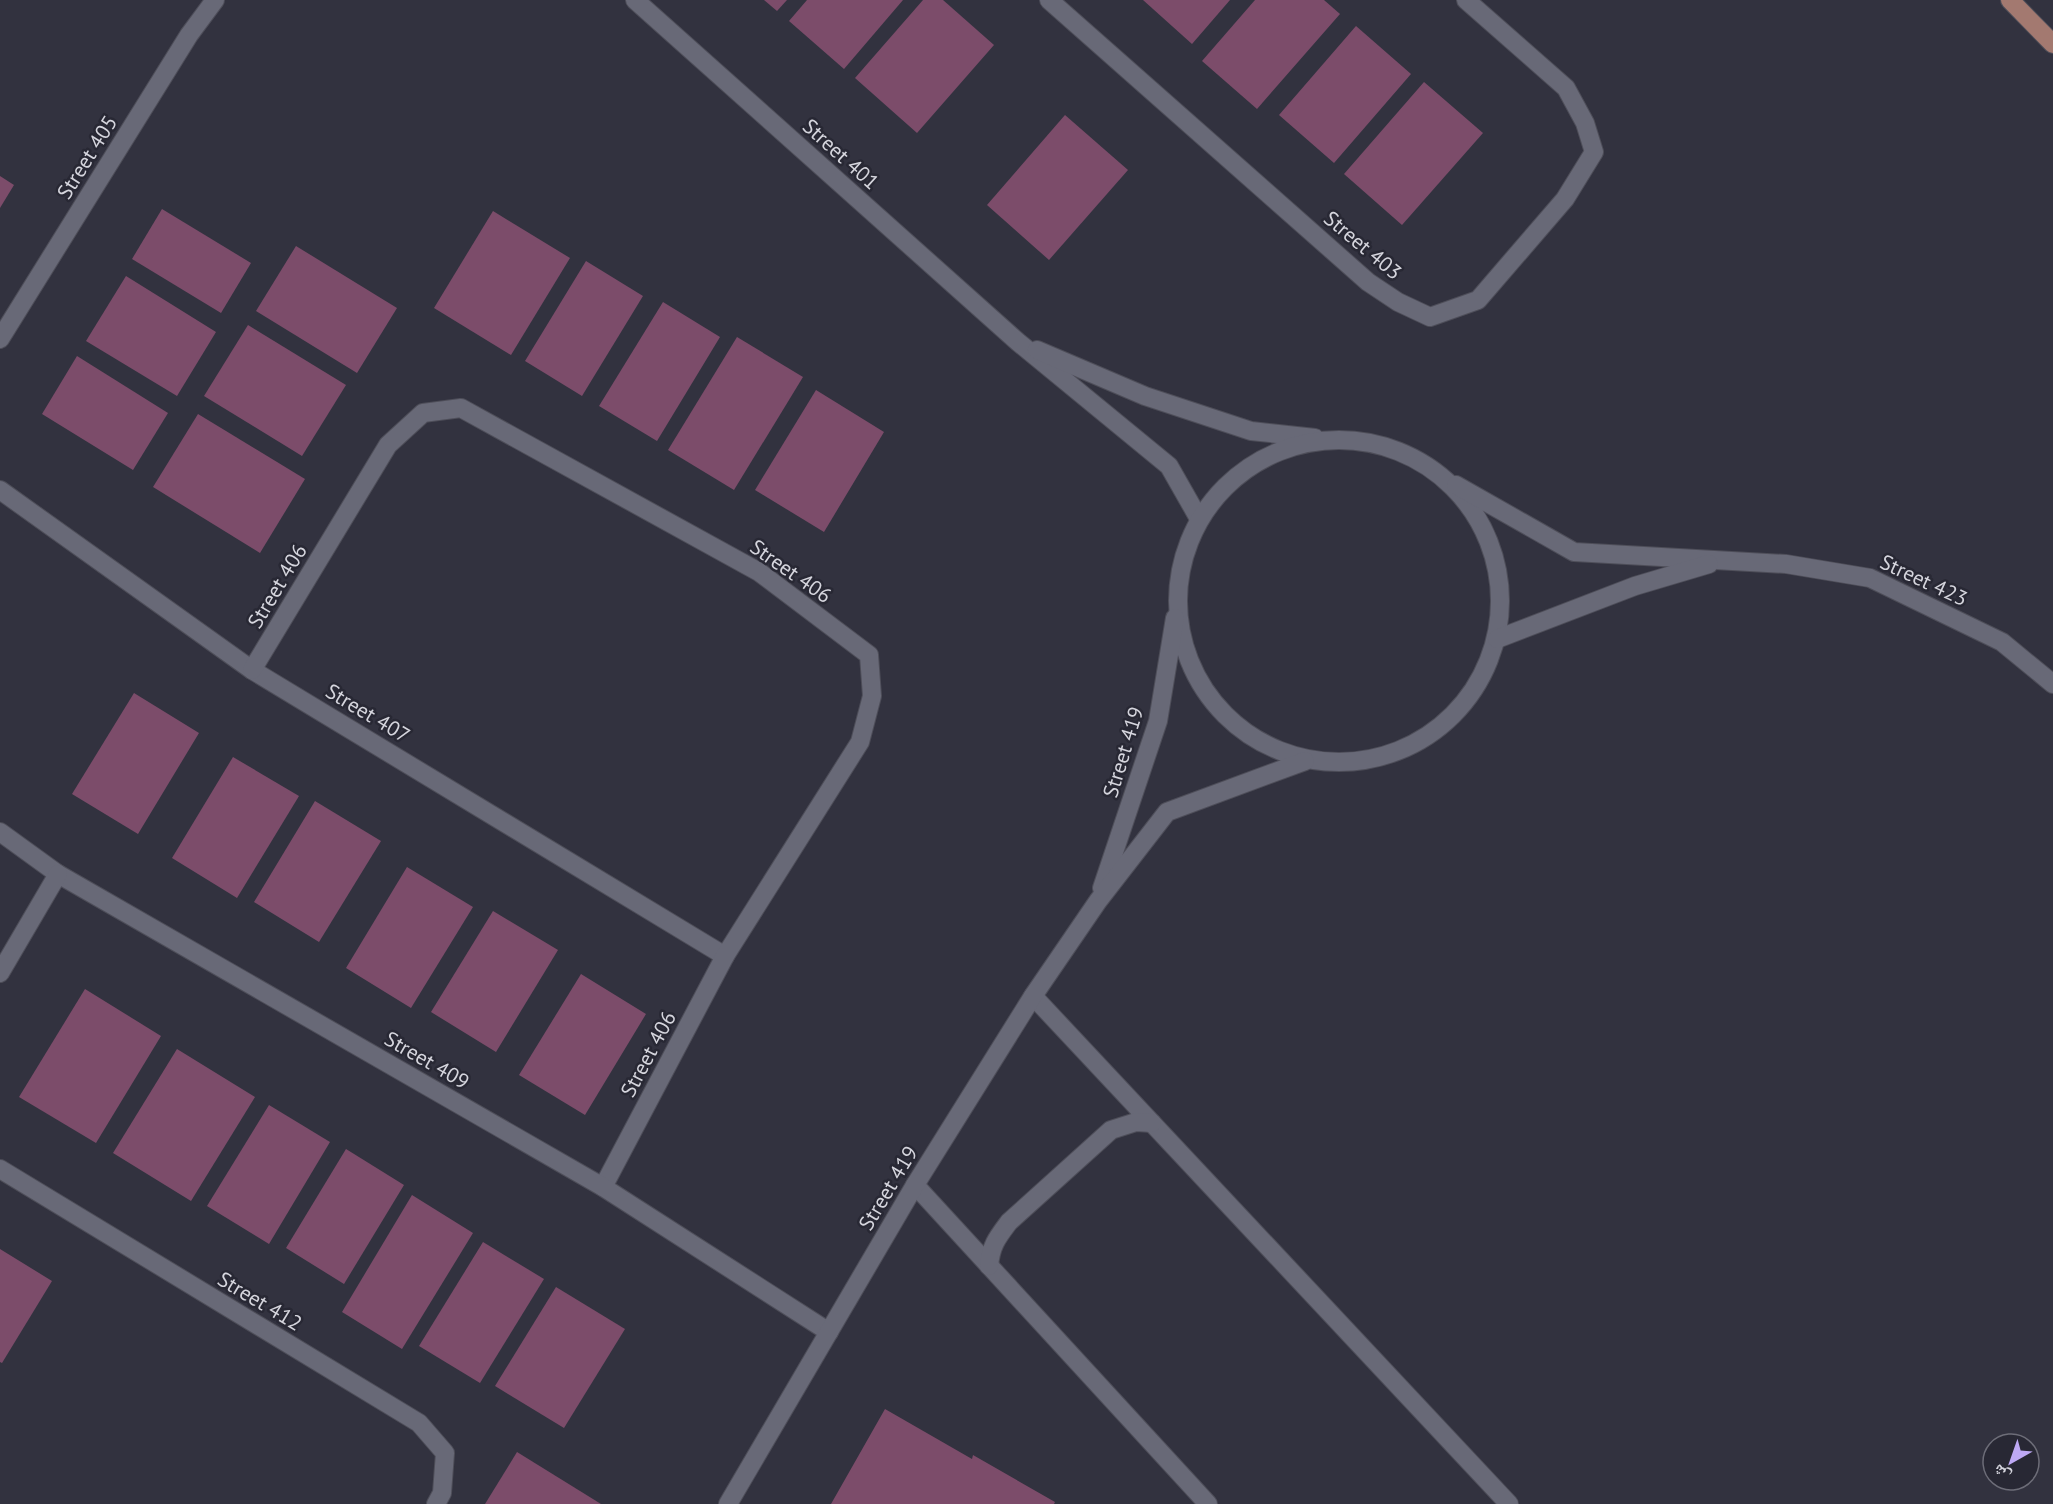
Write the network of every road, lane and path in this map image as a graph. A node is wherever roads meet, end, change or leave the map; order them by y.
1 (214, 0) edge
2 (635, 0) edge
3 (1049, 0) edge
4 (1466, 0) edge
5 (2010, 0) edge
6 (2053, 44) edge
7 (0, 339) edge
8 (1018, 342) junction
9 (1323, 439) junction
10 (1447, 480) junction
11 (0, 490) edge
12 (1198, 517) junction
13 (1722, 560) junction
14 (1176, 613) junction
15 (1497, 639) junction
16 (252, 670) junction
17 (2053, 684) edge
18 (1305, 761) junction
19 (0, 832) edge
20 (58, 874) junction
21 (1098, 902) junction
22 (725, 956) junction
23 (0, 973) edge
24 (1033, 996) junction
25 (1152, 1123) junction
26 (0, 1169) edge
27 (915, 1185) junction
28 (603, 1187) junction
29 (989, 1266) junction
30 (829, 1332) junction
31 (436, 1504) edge
32 (728, 1504) edge
33 (1208, 1504) edge
34 (1509, 1504) edge

1 - 7 street, Street 405
2 - 8 street, Street 401
3 - 4 street, Street 403
5 - 6 main road
8 - 9 street, Street 401
8 - 12 street, Street 401
9 - 10 street, Street 401
9 - 12 street
10 - 13 street, Street 423
10 - 15 street
11 - 16 street, Street 407
12 - 14 street, Street 419
13 - 15 street, Street 423
13 - 17 street, Street 423
14 - 18 street
14 - 21 street, Street 419
15 - 18 street
16 - 22 street, Street 407
16 - 22 street, Street 406
18 - 21 street, Street 419
19 - 20 street, Street 409
20 - 23 street
20 - 28 street, Street 409
21 - 24 street, Street 419
22 - 28 street, Street 406
24 - 25 street
24 - 27 street, Street 419
25 - 29 street
25 - 34 street
26 - 31 street, Street 412
27 - 29 street
27 - 30 street, Street 419
28 - 30 street, Street 409
29 - 33 street
30 - 32 street, Street 419

